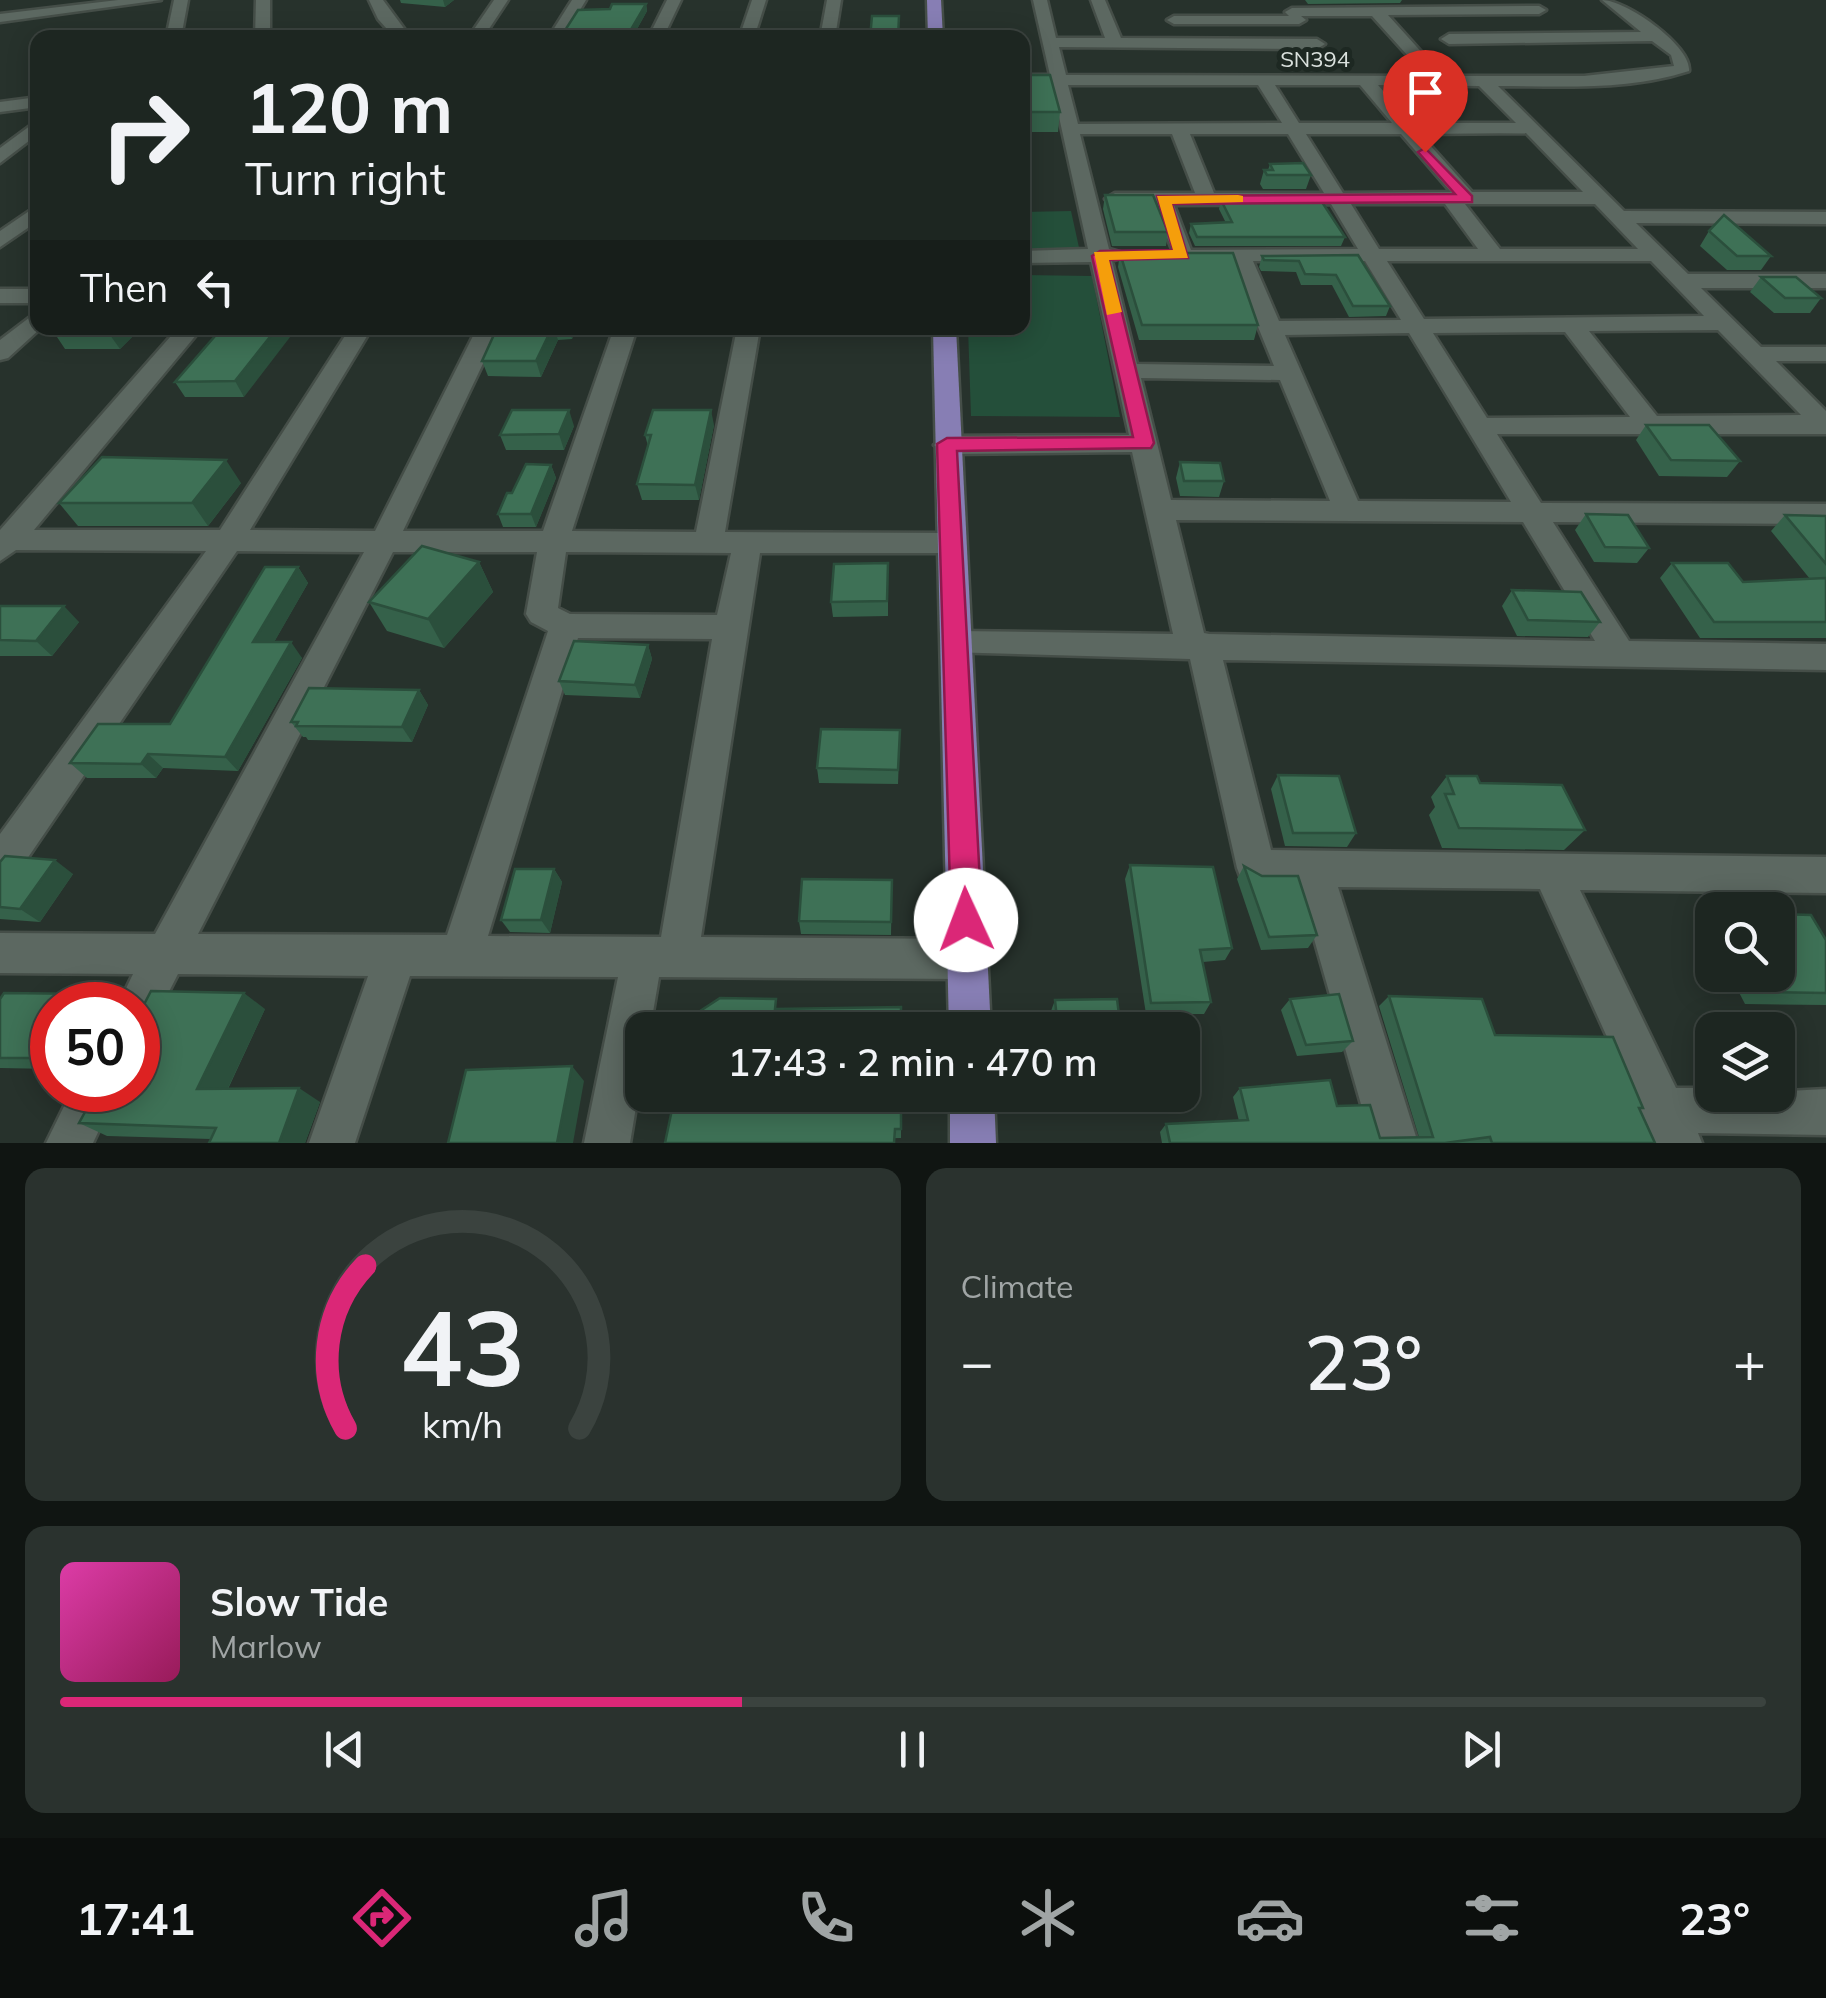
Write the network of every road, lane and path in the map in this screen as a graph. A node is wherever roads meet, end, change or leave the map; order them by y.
1 (29, 0) edge
2 (154, 0) edge
3 (180, 0) edge
4 (263, 0) edge
5 (376, 0) edge
6 (501, 0) edge
7 (579, 0) edge
8 (674, 0) edge
9 (759, 0) edge
10 (834, 0) edge
11 (934, 0) edge
12 (1040, 0) edge
13 (1098, 0) edge
14 (1164, 0) edge
15 (1214, 0) edge
16 (1488, 0) edge
17 (1609, 0) edge
18 (1415, 5) edge
19 (1532, 5) edge
20 (1292, 10) edge
21 (1502, 10) junction
22 (1376, 11) junction
23 (22, 16) junction
24 (0, 18) edge
25 (1174, 20) junction
26 (1226, 20) junction
27 (174, 30) edge
28 (262, 30) edge
29 (396, 30) edge
30 (480, 30) edge
31 (560, 30) edge
32 (659, 30) edge
33 (749, 30) edge
34 (829, 30) edge
35 (936, 30) edge
36 (1656, 36) junction
37 (1571, 38) junction
38 (1449, 39) junction
39 (1533, 39) junction
40 (1050, 42) junction
41 (1115, 43) junction
42 (1186, 44) junction
43 (1317, 44) junction
44 (1030, 80) edge
45 (1059, 80) junction
46 (1206, 81) junction
47 (1439, 81) junction
48 (1489, 81) junction
49 (1584, 81) junction
50 (1264, 82) junction
51 (1346, 82) junction
52 (1366, 82) junction
53 (30, 103) edge
54 (0, 107) edge
55 (1070, 128) junction
56 (1534, 128) junction
57 (1179, 129) junction
58 (1404, 129) junction
59 (1294, 130) junction
60 (30, 132) edge
61 (0, 157) edge
62 (30, 157) edge
63 (1602, 198) junction
64 (1087, 199) junction
65 (1162, 199) junction
66 (1207, 199) junction
67 (1338, 199) junction
68 (1459, 199) junction
69 (1620, 217) junction
70 (30, 218) edge
71 (1826, 218) edge
72 (0, 241) edge
73 (1239, 254) junction
74 (1372, 254) junction
75 (1166, 255) junction
76 (1494, 255) junction
77 (1659, 255) junction
78 (1100, 256) junction
79 (1030, 257) edge
80 (1685, 281) junction
81 (1825, 282) edge
82 (0, 296) edge
83 (30, 296) edge
84 (1726, 323) junction
85 (30, 325) edge
86 (1572, 325) junction
87 (1417, 327) junction
88 (1270, 328) junction
89 (184, 335) edge
90 (357, 335) edge
91 (486, 335) edge
92 (624, 335) edge
93 (748, 335) edge
94 (944, 335) edge
95 (0, 353) edge
96 (1756, 354) junction
97 (1826, 354) edge
98 (1127, 372) junction
99 (1287, 374) junction
100 (1649, 424) junction
101 (1824, 424) edge
102 (1478, 426) junction
103 (1144, 443) junction
104 (947, 444) junction
105 (1160, 510) junction
106 (1347, 510) junction
107 (1531, 510) junction
108 (1826, 514) edge
109 (748, 540) junction
110 (709, 541) junction
111 (228, 542) junction
112 (3, 543) edge
113 (950, 543) junction
114 (383, 544) junction
115 (553, 544) junction
116 (566, 626) junction
117 (730, 626) junction
118 (958, 643) junction
119 (1197, 645) junction
120 (1620, 654) junction
121 (1822, 663) edge
122 (0, 865) edge
123 (1313, 868) junction
124 (1552, 872) junction
125 (1826, 875) edge
126 (166, 952) junction
127 (0, 954) edge
128 (660, 957) junction
129 (395, 958) junction
130 (460, 959) junction
131 (968, 959) junction
132 (151, 982) edge
133 (969, 1012) edge
134 (85, 1112) edge
135 (972, 1112) edge
136 (1826, 1112) edge
137 (1672, 1127) edge
138 (69, 1143) edge
139 (332, 1143) edge
140 (607, 1143) edge
141 (973, 1143) edge
142 (1395, 1143) edge

1 - 23 street
2 - 23 street
3 - 27 street
4 - 28 street
5 - 29 street
6 - 30 street
7 - 31 street
8 - 32 street
9 - 33 street
10 - 34 street
11 - 35 main road
12 - 40 street
13 - 41 street
14 - 25 street
15 - 26 street
16 - 21 street
17 - 36 street, SN394
18 - 21 street
18 - 22 street
18 - 38 street
19 - 21 street
19 - 37 street
20 - 22 street
20 - 26 street
20 - 43 street
22 - 47 street
23 - 24 street
25 - 26 street
25 - 42 street
36 - 37 street
36 - 49 street, SN394
37 - 39 street
38 - 39 street
38 - 48 street
39 - 49 street
40 - 41 street
40 - 45 street
41 - 42 street
42 - 43 street
42 - 46 street
43 - 51 street
44 - 45 street, SN394
45 - 46 street, SN394
45 - 55 street
46 - 50 street, SN394
47 - 48 street, SN394
47 - 52 street, SN394
48 - 49 street, SN394
48 - 56 street
50 - 51 street, SN394
50 - 59 street
51 - 52 street, SN394
52 - 58 street
53 - 54 street
55 - 57 street
55 - 64 street
56 - 58 street
56 - 63 street
57 - 59 street
57 - 66 street
58 - 59 street
58 - 68 street
59 - 67 street
60 - 61 street
61 - 62 street
63 - 68 street
63 - 69 street
64 - 65 street
64 - 78 street
65 - 66 street
65 - 75 street
66 - 67 street
67 - 68 street
67 - 74 street
68 - 76 street
69 - 71 street
69 - 77 street
70 - 72 street
73 - 74 street
73 - 75 street
73 - 88 street
74 - 76 street
74 - 87 street
75 - 78 street
76 - 77 street
77 - 80 street
78 - 79 street
78 - 98 street
80 - 81 street
80 - 84 street
82 - 83 street
84 - 86 street
84 - 96 street
85 - 95 street
86 - 87 street
86 - 100 street
87 - 88 street
87 - 102 street
88 - 99 street
89 - 112 street
90 - 111 street
91 - 114 street
92 - 115 street
93 - 110 street
94 - 104 main road
96 - 97 street
96 - 101 street
98 - 99 street
98 - 103 street
99 - 106 street
100 - 101 street
100 - 102 street
102 - 107 street
103 - 104 street
103 - 105 street
104 - 113 main road
105 - 106 street
105 - 119 street
106 - 107 street
107 - 108 street
107 - 120 street
109 - 110 street
109 - 113 street
109 - 117 street
110 - 115 street
111 - 112 street
111 - 114 street
111 - 122 street
113 - 118 main road
114 - 115 street
114 - 126 street
115 - 116 street
116 - 117 street
116 - 130 street
117 - 128 street
118 - 119 street
118 - 131 main road
119 - 120 street
119 - 123 street
120 - 121 street
123 - 124 street
123 - 142 street
124 - 125 street
124 - 137 street
126 - 127 street
126 - 129 street
126 - 132 street
128 - 130 street
128 - 131 street
128 - 140 street
129 - 130 street
129 - 139 street
131 - 133 main road
134 - 138 street
135 - 141 main road
136 - 137 street

